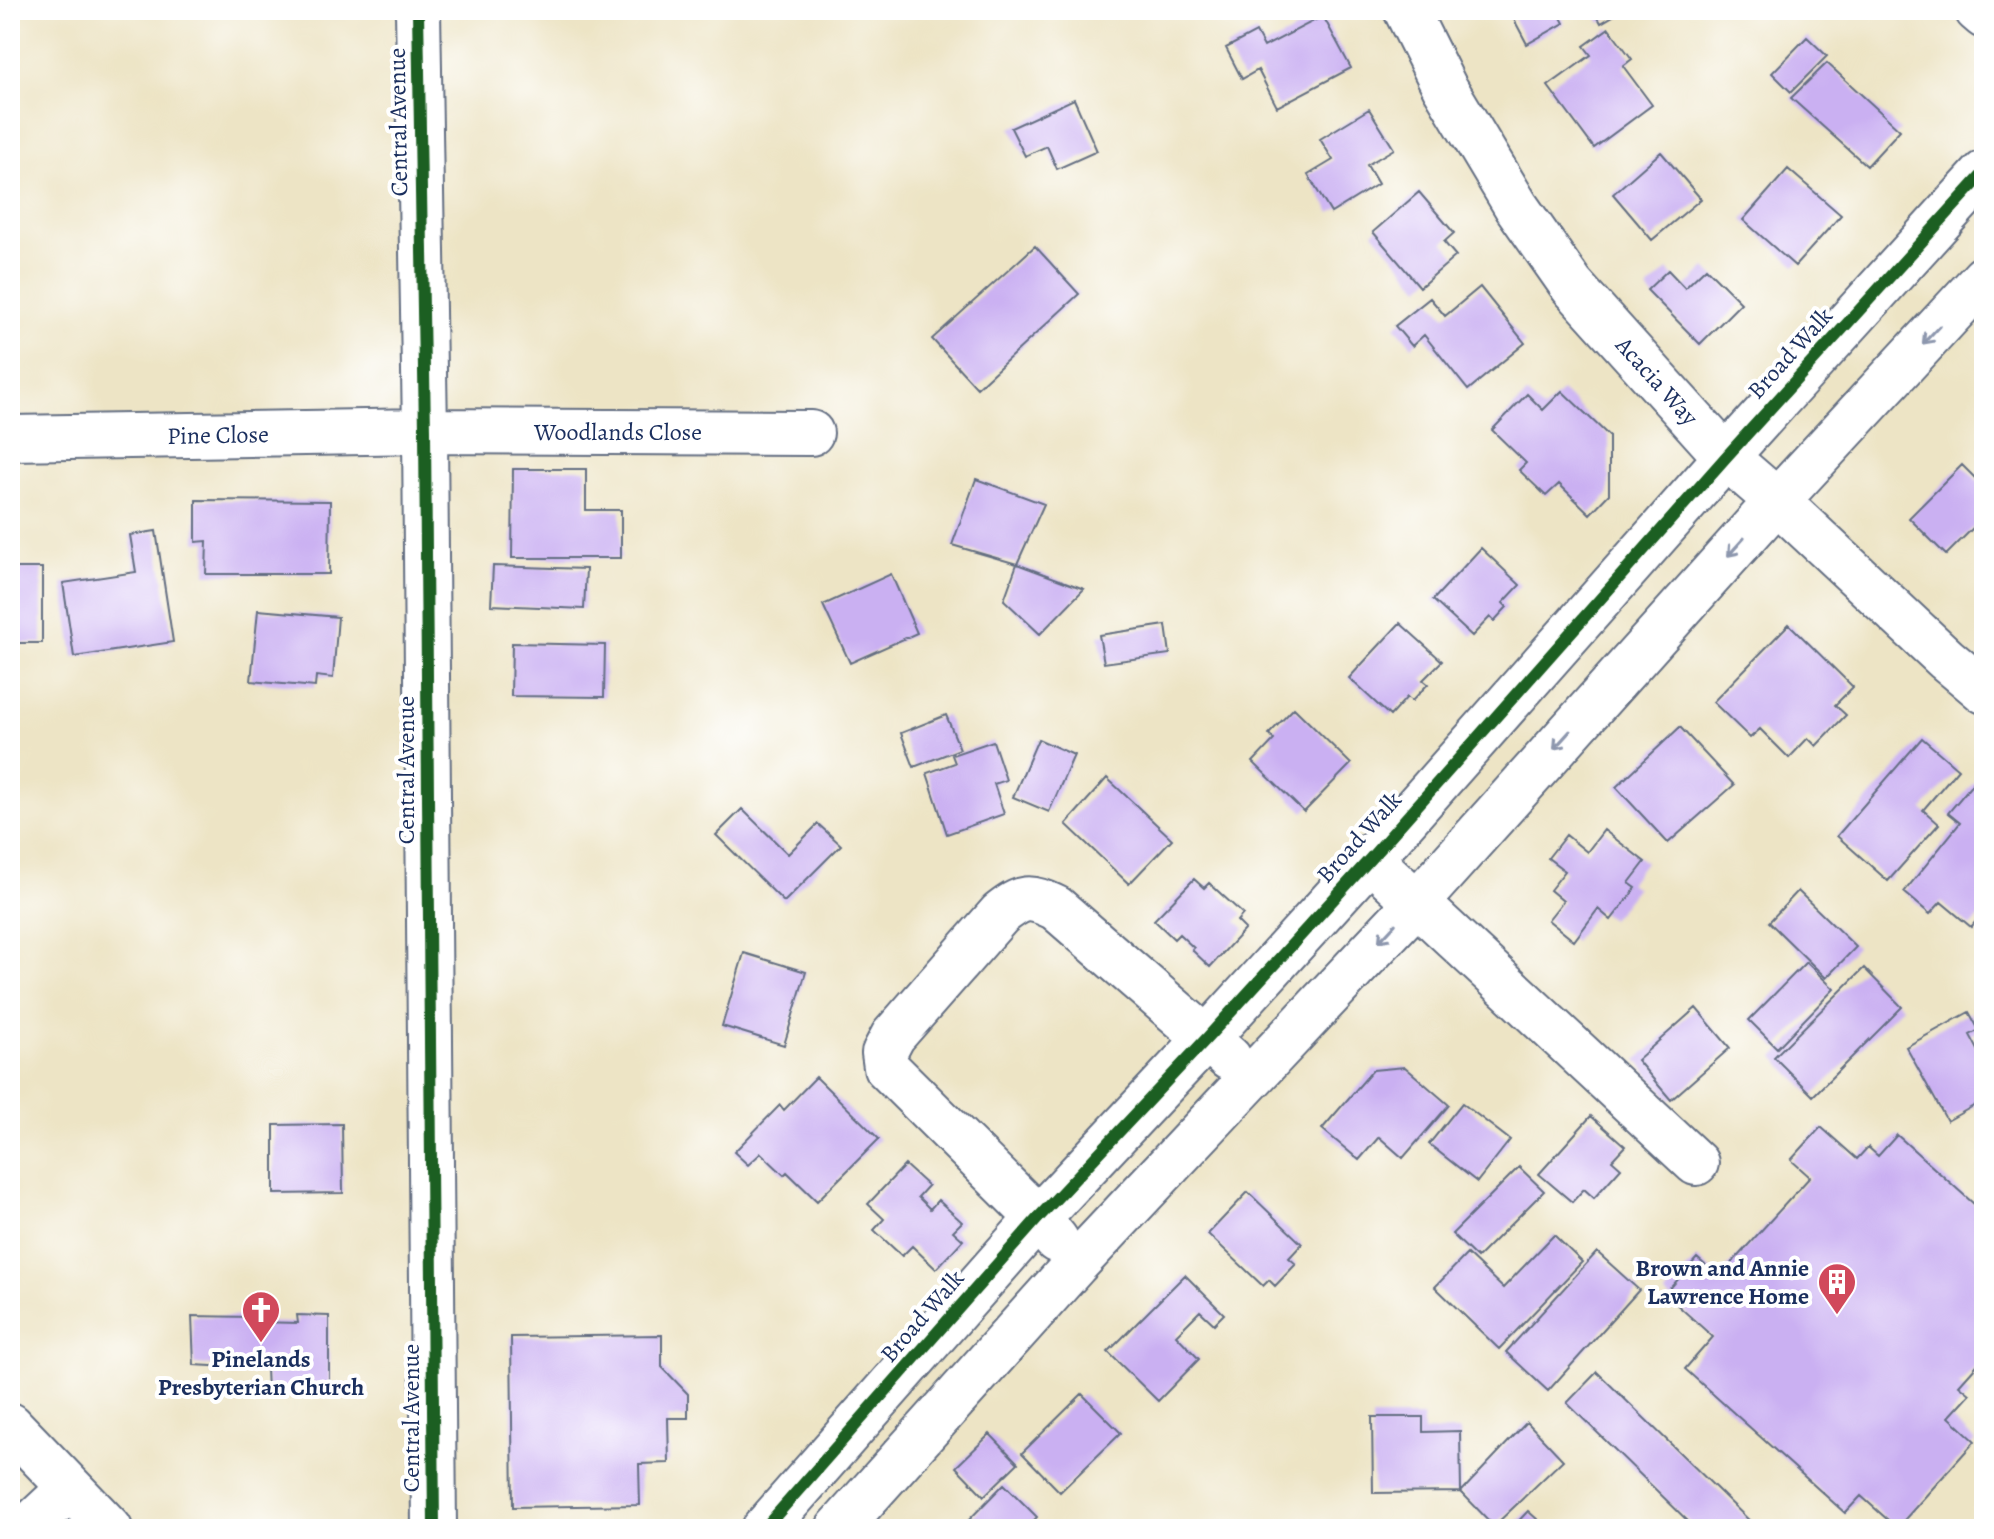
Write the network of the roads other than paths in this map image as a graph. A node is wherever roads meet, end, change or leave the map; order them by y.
1 (418, 10) edge
2 (1406, 10) edge
3 (1977, 10) edge
4 (1984, 16) edge
5 (1984, 173) edge
6 (1984, 278) edge
7 (425, 431) junction
8 (811, 433) dead end
9 (10, 438) edge
10 (1726, 457) junction
11 (1777, 501) junction
12 (1984, 691) edge
13 (1370, 859) junction
14 (1417, 902) junction
15 (1208, 1037) junction
16 (1251, 1079) junction
17 (1696, 1163) dead end
18 (1038, 1218) junction
19 (1075, 1265) junction
20 (10, 1425) edge
21 (70, 1488) junction
22 (26, 1529) edge
23 (110, 1529) edge
24 (434, 1529) edge
25 (764, 1529) edge
26 (838, 1529) edge

1 - 7 street, Central Avenue
2 - 10 street, Acacia Way
3 - 4 street
5 - 10 street, Broad Walk
6 -> 11 street
7 - 8 street, Woodlands Close
7 - 9 street, Pine Close
7 - 24 street, Central Avenue
10 - 11 street, Acacia Way
10 - 13 street, Broad Walk
11 - 12 street, Acacia Way
11 -> 14 street
13 - 14 street
13 - 15 street, Broad Walk
14 -> 16 street
14 - 17 street
15 - 16 street
15 - 18 street, Broad Walk
15 - 18 street
16 - 19 street
18 - 19 street
18 - 25 street, Broad Walk
19 - 26 street
20 - 21 street
21 - 22 street
21 - 23 street

